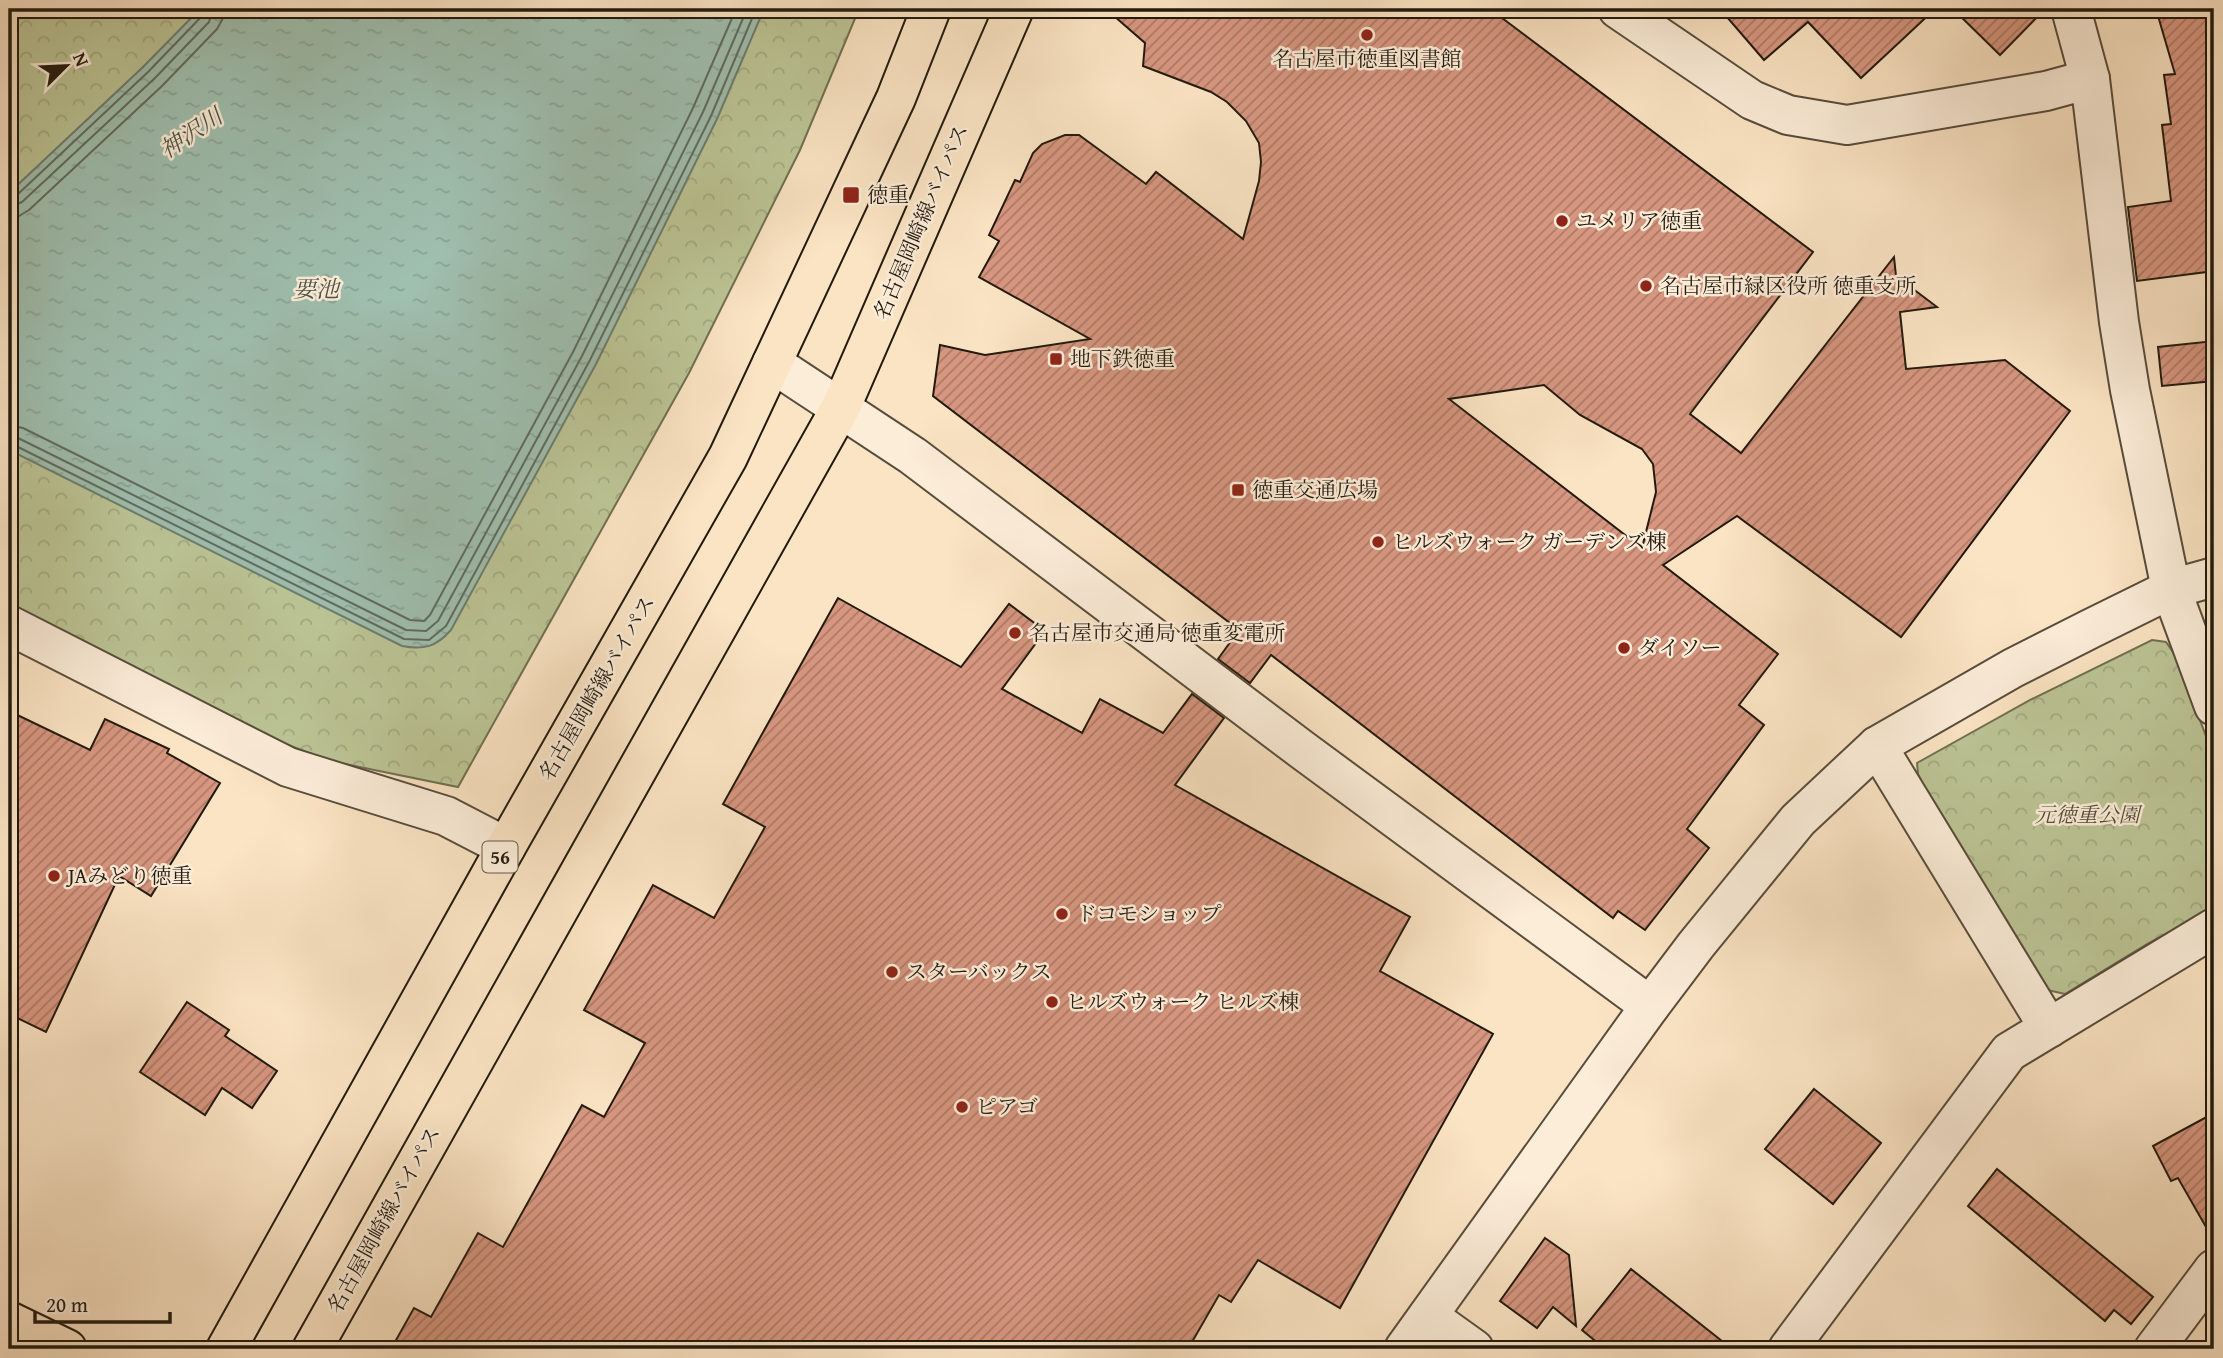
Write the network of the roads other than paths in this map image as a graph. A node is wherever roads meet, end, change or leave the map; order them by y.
1 (931, 9) edge
2 (1014, 9) edge
3 (1618, 9) edge
4 (2071, 9) edge
5 (2090, 79) junction
6 (772, 363) junction
7 (841, 407) junction
8 (2214, 577) edge
9 (2171, 589) junction
10 (9, 625) edge
11 (2214, 706) edge
12 (1877, 746) junction
13 (506, 847) junction
14 (2214, 928) edge
15 (1650, 1006) junction
16 (2049, 1028) junction
17 (2214, 1269) edge
18 (1428, 1316) junction
19 (9, 1321) edge
20 (68, 1349) edge
21 (226, 1349) edge
22 (312, 1349) edge
23 (1404, 1349) edge
24 (1474, 1349) edge
25 (1788, 1349) edge
26 (2154, 1349) edge

1 - 6 main road, 名古屋岡崎線バイパス / 56
2 - 7 main road, 名古屋岡崎線バイパス
3 - 5 street
4 - 5 street
5 - 9 street
6 - 7 street
6 - 13 main road, 名古屋岡崎線バイパス / 56
7 - 15 street
7 - 22 main road, 名古屋岡崎線バイパス
8 - 9 street
9 - 11 street
9 - 12 street
10 - 13 street
12 - 15 street
12 - 16 street
13 - 21 main road, 名古屋岡崎線バイパス / 56
14 - 16 street
15 - 18 street
16 - 25 street
17 - 26 street
18 - 23 street
18 - 24 street
19 - 20 main road

